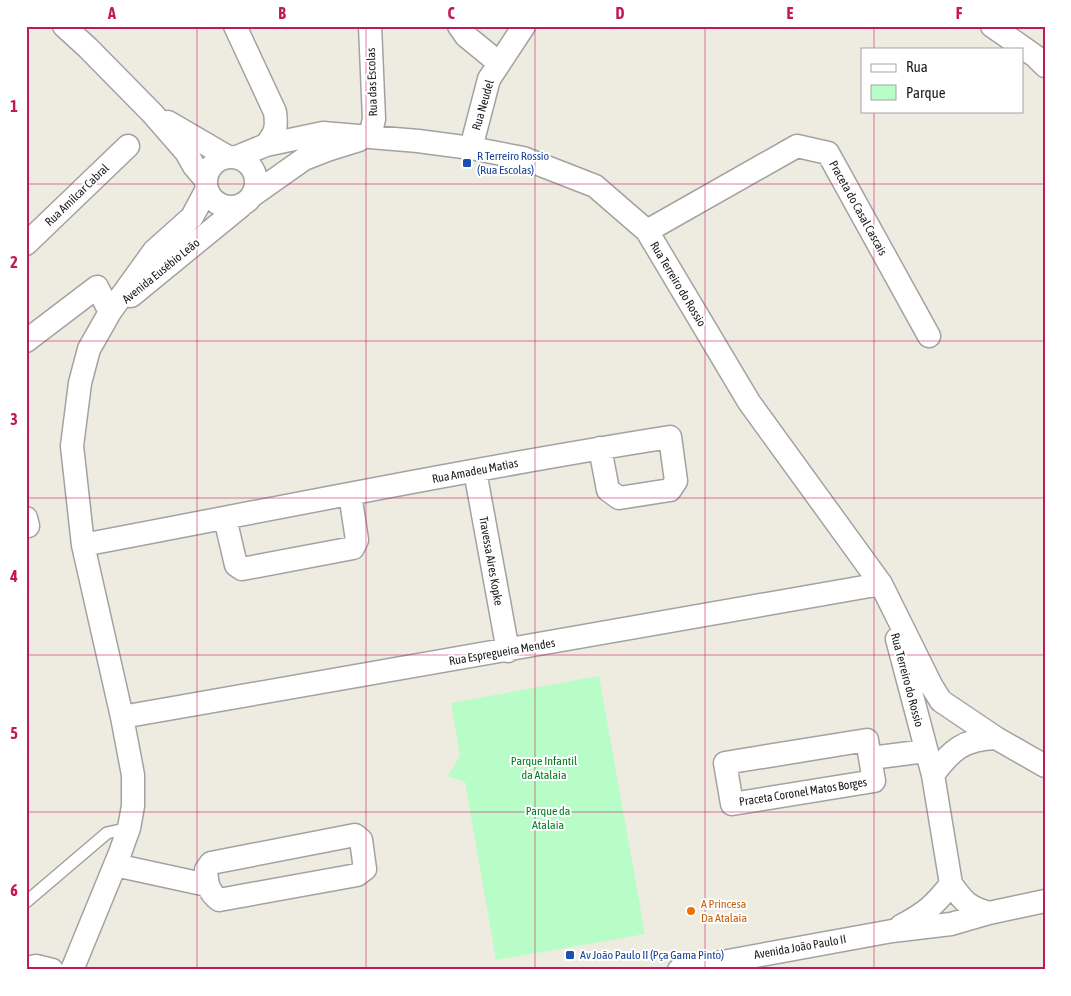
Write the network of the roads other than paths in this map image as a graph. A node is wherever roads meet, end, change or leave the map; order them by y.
1 (64, 26) edge
2 (235, 26) edge
3 (370, 26) edge
4 (459, 26) edge
5 (524, 26) edge
6 (992, 26) edge
7 (1024, 48) edge
8 (1024, 48) edge
9 (500, 63) junction
10 (1045, 66) edge
11 (152, 113) junction
12 (370, 137) junction
13 (266, 145) junction
14 (128, 146) dead end
15 (471, 148) junction
16 (232, 157) junction
17 (206, 184) junction
18 (247, 201) junction
19 (647, 231) junction
20 (26, 244) edge
21 (110, 312) junction
22 (929, 336) dead end
23 (26, 342) edge
24 (600, 448) junction
25 (475, 471) junction
26 (350, 494) junction
27 (225, 518) junction
28 (83, 545) junction
29 (881, 584) junction
30 (508, 651) junction
31 (122, 717) junction
32 (996, 738) junction
33 (926, 751) junction
34 (871, 758) junction
35 (1045, 766) edge
36 (933, 775) junction
37 (129, 828) junction
38 (115, 865) junction
39 (951, 884) junction
40 (207, 885) junction
41 (1045, 901) edge
42 (26, 902) edge
43 (989, 913) junction
44 (892, 930) junction
45 (26, 968) edge
46 (52, 970) edge
47 (72, 970) edge
48 (679, 970) edge

1 - 11 street
2 - 13 street
3 - 12 street, Rua das Escolas
4 - 9 street
5 - 9 street, Rua Neudel
6 - 7 street
8 - 10 street
9 - 15 street, Rua Neudel
11 - 16 street
11 - 17 street
12 - 13 street
12 - 15 street, Rua Terreiro do Rossio
12 - 18 street, Avenida Eusébio Leão
13 - 16 street
14 - 20 street, Rua Amílcar Cabral
15 - 19 street, Rua Terreiro do Rossio
16 - 17 street
16 - 18 street
17 - 18 street
17 - 21 street, Avenida Eusébio Leão
18 - 21 street, Avenida Eusébio Leão
19 - 22 street, Praceta do Casal Cascais
19 - 29 street, Rua Terreiro do Rossio
21 - 23 street
21 - 28 street
24 - 24 street, Rua Amadeu Matias
24 - 25 street, Rua Amadeu Matias
25 - 26 street, Rua Amadeu Matias
25 - 30 street, Travessa Aires Kopke
26 - 27 street, Rua Amadeu Matias
26 - 27 street
27 - 28 street, Rua Amadeu Matias
28 - 31 street
29 - 30 street, Rua Espregueira Mendes
29 - 32 street, Rua Terreiro do Rossio
29 - 33 street, Rua Terreiro do Rossio
30 - 31 street, Rua Espregueira Mendes
31 - 37 street
32 - 35 street, Rua Terreiro do Rossio
32 - 36 street
33 - 34 street, Praceta Coronel Matos Borges
33 - 36 street, Rua Terreiro do Rossio
34 - 34 street, Praceta Coronel Matos Borges
36 - 39 street, Rua Terreiro do Rossio
37 - 38 street
37 - 42 lane
38 - 40 street
38 - 47 street
39 - 43 street
39 - 44 street, Avenida João Paulo II
40 - 40 street
41 - 43 street, Avenida João Paulo II
43 - 44 street, Avenida João Paulo II
44 - 48 street, Avenida João Paulo II
45 - 46 street

